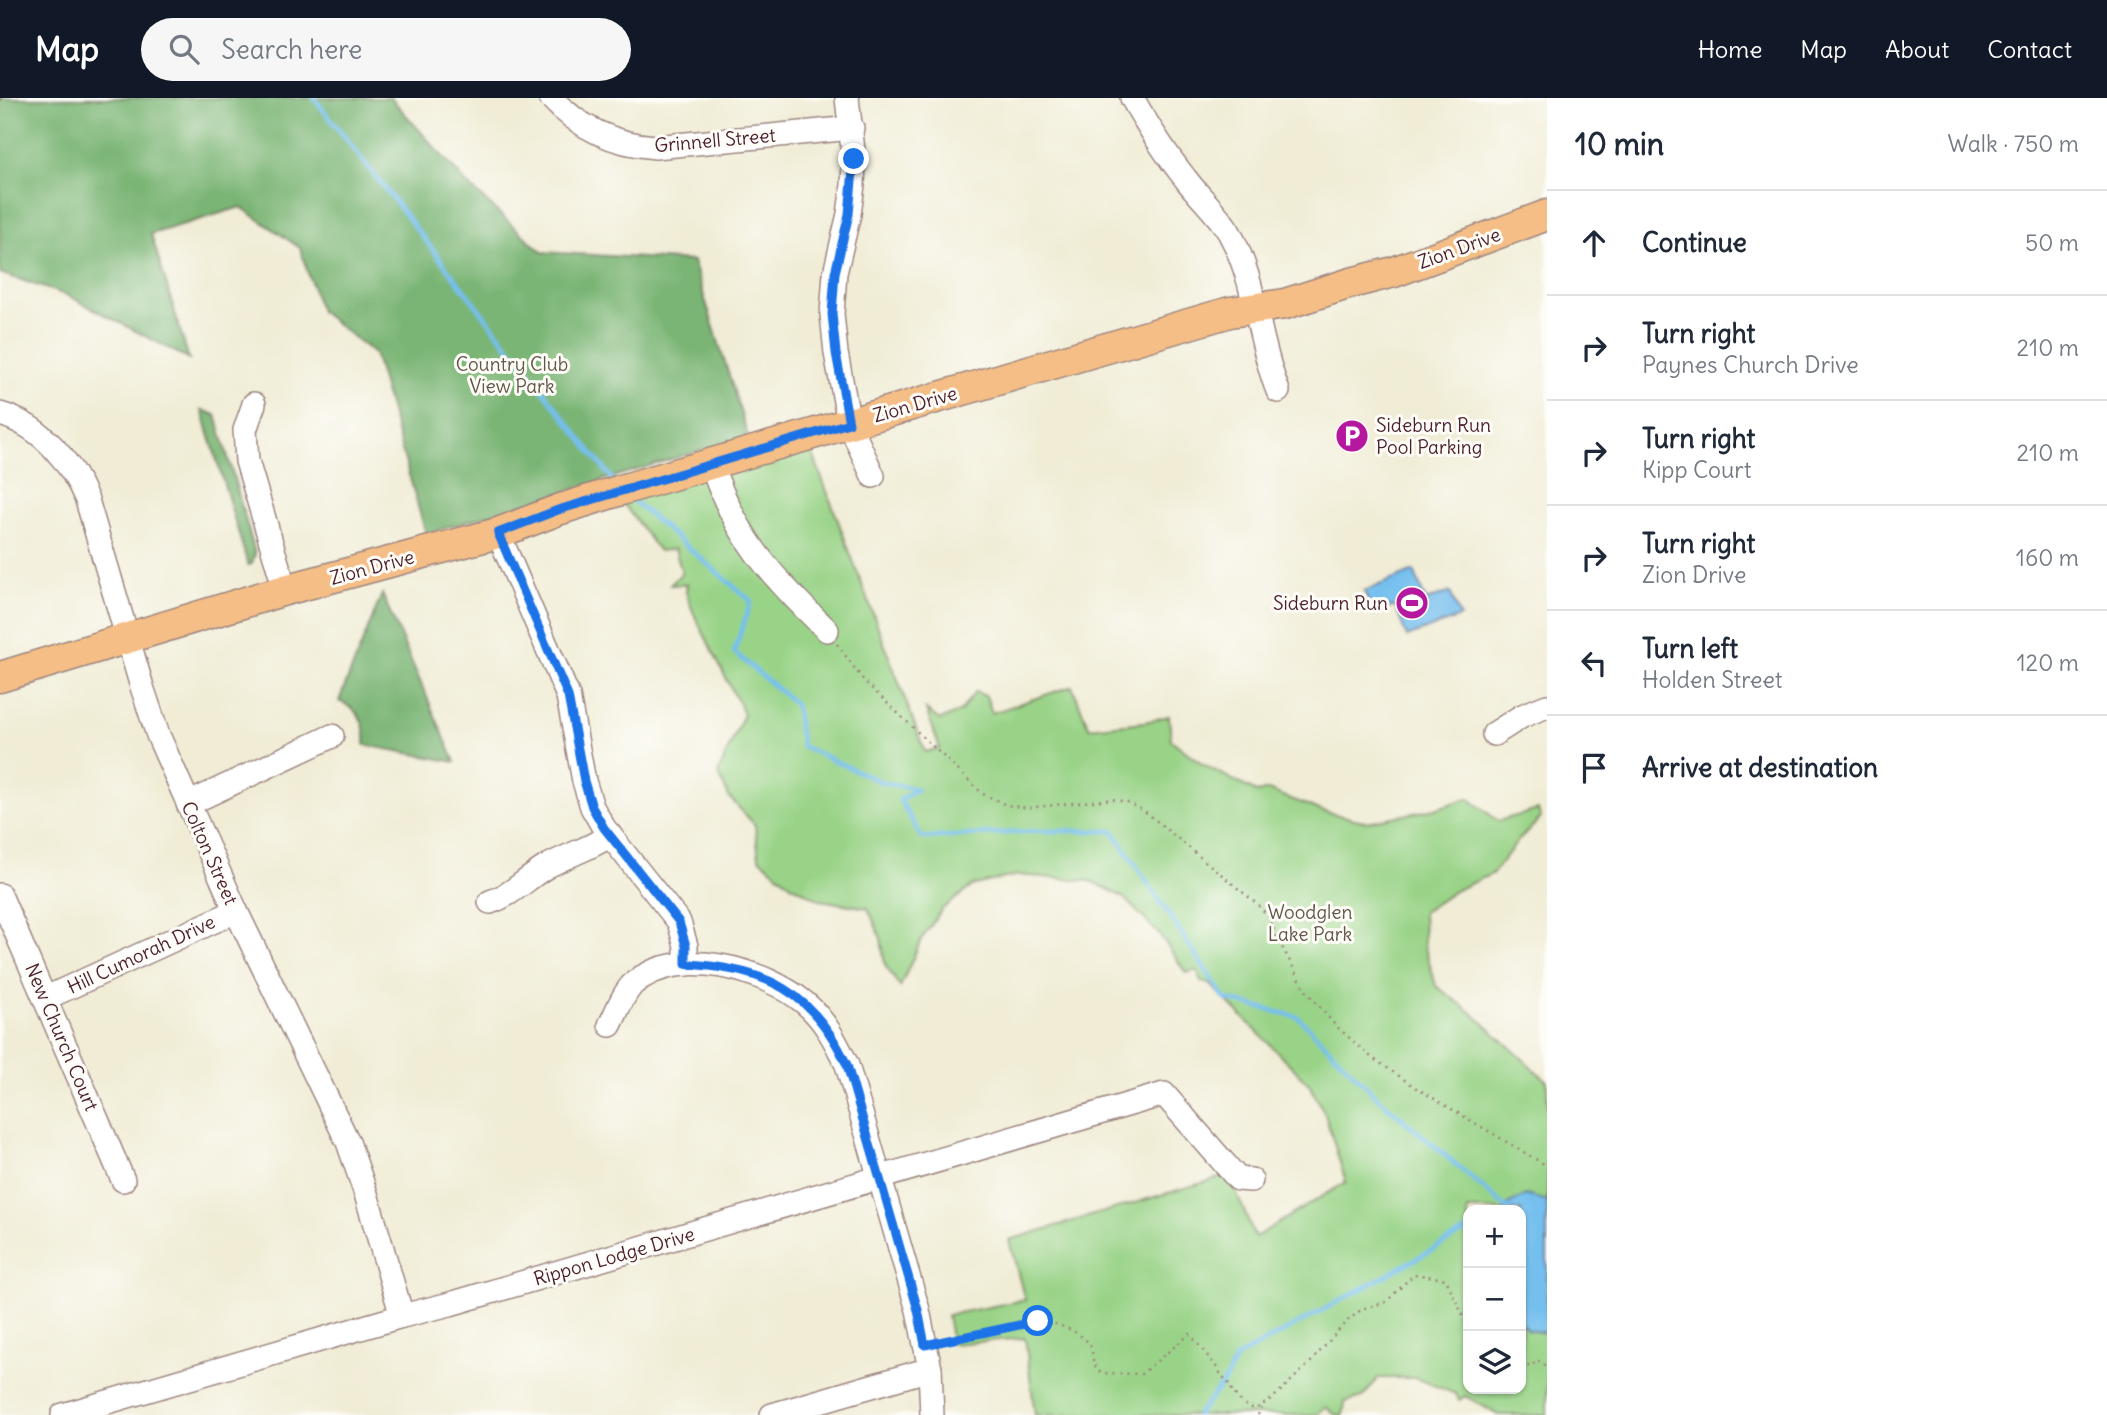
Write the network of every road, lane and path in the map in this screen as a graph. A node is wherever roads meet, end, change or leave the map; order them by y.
1 (551, 98) edge
2 (847, 98) edge
3 (1132, 98) edge
4 (852, 128) junction
5 (1547, 215) edge
6 (1257, 308) junction
7 (1278, 391) dead end
8 (254, 404) dead end
9 (0, 414) edge
10 (849, 423) junction
11 (711, 463) junction
12 (873, 476) dead end
13 (498, 533) junction
14 (285, 590) junction
15 (827, 630) joint
16 (128, 640) junction
17 (0, 677) edge
18 (1547, 706) edge
19 (1494, 734) dead end
20 (332, 736) dead end
21 (188, 804) junction
22 (610, 835) junction
23 (0, 895) edge
24 (490, 902) dead end
25 (236, 911) junction
26 (686, 964) junction
27 (46, 998) junction
28 (610, 1025) dead end
29 (1547, 1166) edge
30 (879, 1179) junction
31 (123, 1180) dead end
32 (1251, 1180) dead end
33 (402, 1316) junction
34 (1463, 1316) edge
35 (925, 1345) junction
36 (1526, 1365) edge
37 (1547, 1367) edge
38 (930, 1369) junction
39 (1261, 1408) junction
40 (70, 1414) edge
41 (772, 1415) edge
42 (932, 1415) edge
43 (1258, 1415) edge

1 - 4 street, Grinnell Street
2 - 4 street
3 - 6 street
4 - 10 street
5 - 6 main road, Zion Drive
6 - 7 street
6 - 10 main road, Zion Drive
8 - 14 street
9 - 16 street, Colton Street
10 - 11 main road, Zion Drive
10 - 12 street
11 - 13 main road, Zion Drive
11 - 15 street
13 - 14 main road, Zion Drive
13 - 22 street
14 - 16 main road, Zion Drive
15 - 29 path
16 - 17 main road, Zion Drive
16 - 21 street, Colton Street
18 - 19 street
20 - 21 street
21 - 25 street, Colton Street
22 - 24 street
22 - 26 street
23 - 27 street, New Church Court
25 - 27 street, Hill Cumorah Drive
25 - 33 street, Colton Street
26 - 28 street
26 - 30 street
27 - 31 street, New Church Court
30 - 32 street, Rippon Lodge Drive
30 - 33 street, Rippon Lodge Drive
30 - 35 street
33 - 40 street, Rippon Lodge Drive
34 - 39 path
35 - 38 street
35 - 39 path
36 - 37 path
38 - 41 street
38 - 42 street
39 - 43 path

